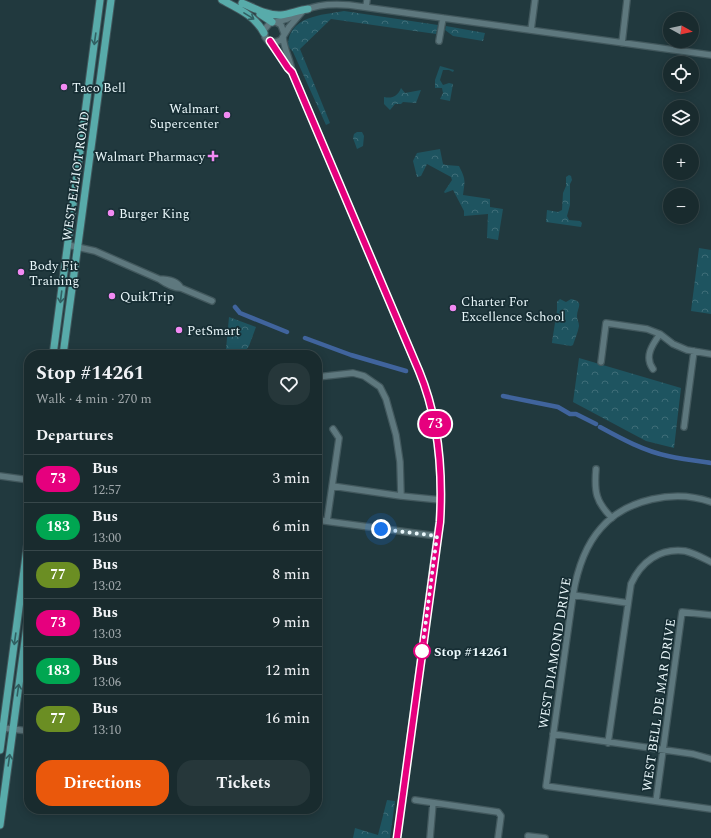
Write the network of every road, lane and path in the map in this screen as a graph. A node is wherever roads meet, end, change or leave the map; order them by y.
1 (100, 0) edge
2 (111, 0) edge
3 (222, 0) edge
4 (367, 0) edge
5 (535, 0) edge
6 (626, 0) edge
7 (240, 2) edge
8 (366, 7) junction
9 (305, 10) junction
10 (443, 18) junction
11 (274, 22) junction
12 (531, 30) junction
13 (264, 33) junction
14 (284, 35) junction
15 (270, 41) junction
16 (439, 41) dead end
17 (622, 43) junction
18 (711, 55) edge
19 (91, 70) junction
20 (292, 72) junction
21 (86, 109) junction
22 (96, 109) junction
23 (92, 144) junction
24 (68, 245) junction
25 (78, 246) junction
26 (212, 301) dead end
27 (660, 334) junction
28 (54, 350) edge
29 (64, 350) edge
30 (694, 351) junction
31 (711, 354) edge
32 (601, 362) dead end
33 (653, 369) dead end
34 (322, 376) edge
35 (684, 427) dead end
36 (334, 429) dead end
37 (596, 469) dead end
38 (0, 476) edge
39 (24, 479) edge
40 (332, 486) junction
41 (401, 496) junction
42 (441, 500) junction
43 (711, 502) edge
44 (612, 518) junction
45 (322, 520) edge
46 (327, 521) junction
47 (437, 536) junction
48 (711, 562) edge
49 (24, 570) edge
50 (573, 595) junction
51 (628, 603) junction
52 (711, 615) edge
53 (24, 648) edge
54 (3, 728) junction
55 (13, 728) junction
56 (24, 730) edge
57 (553, 734) junction
58 (608, 743) junction
59 (0, 750) edge
60 (663, 750) junction
61 (711, 759) edge
62 (415, 800) dead end
63 (656, 801) junction
64 (433, 803) junction
65 (711, 809) edge
66 (0, 825) edge
67 (528, 836) dead end
68 (430, 837) edge
69 (397, 838) edge
70 (436, 838) edge
71 (498, 838) edge
72 (545, 838) edge

1 -> 19 main road, WEST ELLIOT ROAD
2 - 22 main road, WEST ELLIOT ROAD
3 -> 13 main road
4 - 8 street
5 - 12 street
6 - 17 street
7 - 9 main road
7 - 11 main road
8 - 9 street
8 - 10 street
9 - 11 street
9 - 14 street
10 - 12 street
10 - 16 street
11 - 13 street
11 - 14 street
12 - 17 street
13 - 15 street
14 - 15 street
14 - 20 street
15 - 20 street
17 - 18 street
19 - 21 main road, WEST ELLIOT ROAD
19 - 22 main road
20 - 42 street
21 - 23 main road
21 - 24 main road, WEST ELLIOT ROAD
22 - 23 main road, WEST ELLIOT ROAD
23 - 25 main road, WEST ELLIOT ROAD
24 - 25 street
24 -> 28 main road, WEST ELLIOT ROAD
25 - 26 street
25 - 29 main road, WEST ELLIOT ROAD
27 - 30 street
27 - 32 street
27 - 33 street
30 - 31 street
30 - 35 street
34 - 41 street
36 - 40 street
37 - 44 street
38 - 39 street
40 - 41 street
40 - 46 street
41 - 42 street
42 - 47 street
43 - 44 street, WEST DIAMOND DRIVE
44 - 50 street, WEST DIAMOND DRIVE
45 - 46 street
46 - 47 street
47 - 69 street
48 - 51 street
49 -> 54 main road
50 - 51 street
50 - 57 street, WEST DIAMOND DRIVE
51 - 58 street
52 - 60 street, WEST BELL DE MAR DRIVE
55 -> 53 main road
54 - 55 street
54 - 59 main road
55 - 56 street
66 -> 55 main road
57 - 58 street
57 - 63 street, WEST DIAMOND DRIVE
58 - 60 street
60 - 61 street
60 - 63 street, WEST BELL DE MAR DRIVE
62 - 64 street
63 - 65 street
64 - 68 street
64 - 71 street
67 - 72 street
68 - 70 street

